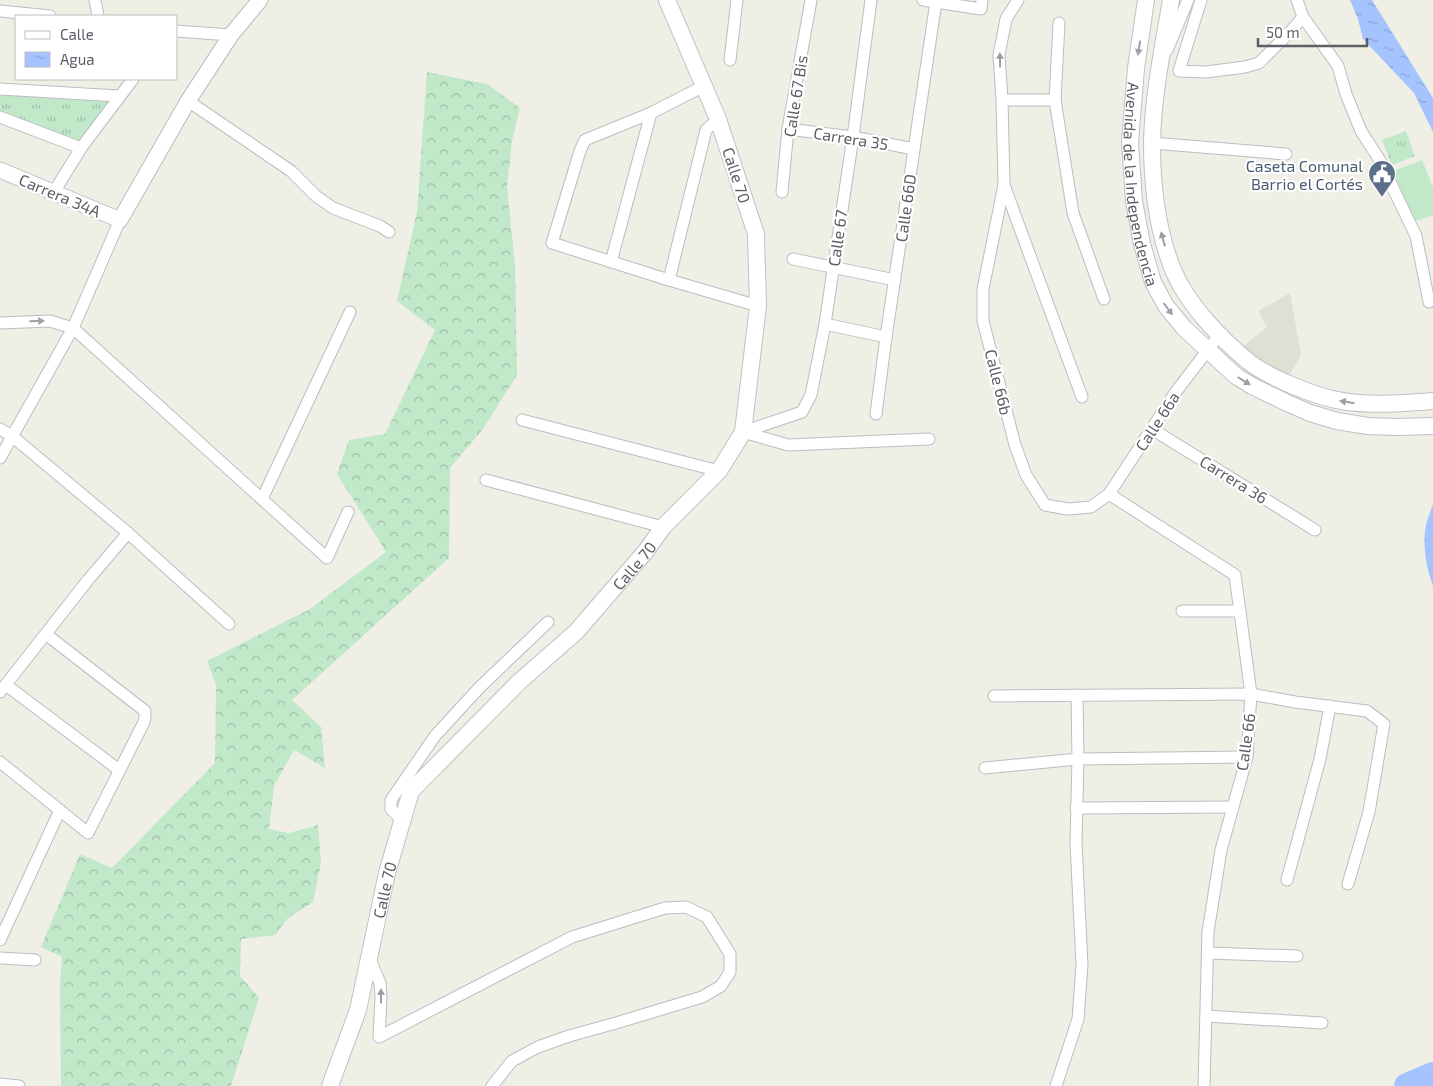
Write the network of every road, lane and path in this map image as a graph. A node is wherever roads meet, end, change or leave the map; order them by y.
1 (95, 0) edge
2 (260, 0) edge
3 (667, 0) edge
4 (737, 0) edge
5 (810, 0) edge
6 (871, 0) edge
7 (923, 0) edge
8 (1018, 0) edge
9 (1146, 0) edge
10 (1171, 0) edge
11 (1188, 0) edge
12 (1201, 0) edge
13 (1297, 0) edge
14 (936, 2) junction
15 (982, 5) edge
16 (0, 11) edge
17 (40, 15) edge
18 (98, 15) edge
19 (1303, 18) junction
20 (1059, 23) dead end
21 (178, 31) edge
22 (231, 35) junction
23 (730, 60) dead end
24 (1159, 70) junction
25 (131, 80) edge
26 (704, 86) junction
27 (0, 89) edge
28 (120, 96) junction
29 (1002, 100) junction
30 (1055, 100) junction
31 (188, 101) junction
32 (652, 113) junction
33 (0, 117) edge
34 (718, 119) junction
35 (788, 129) junction
36 (852, 137) junction
37 (1152, 143) junction
38 (81, 148) junction
39 (914, 149) junction
40 (1286, 154) dead end
41 (0, 170) edge
42 (1004, 185) junction
43 (54, 192) junction
44 (782, 192) dead end
45 (120, 220) junction
46 (389, 232) dead end
47 (793, 259) dead end
48 (611, 262) junction
49 (833, 267) junction
50 (669, 280) junction
51 (894, 280) junction
52 (1104, 299) dead end
53 (1429, 302) dead end
54 (758, 306) junction
55 (350, 312) dead end
56 (0, 322) edge
57 (825, 324) junction
58 (73, 328) junction
59 (1220, 334) junction
60 (886, 337) junction
61 (1207, 350) junction
62 (1082, 397) dead end
63 (1433, 402) edge
64 (876, 414) dead end
65 (522, 420) dead end
66 (1433, 426) edge
67 (0, 429) edge
68 (1152, 429) junction
69 (743, 432) junction
70 (12, 436) junction
71 (929, 439) dead end
72 (0, 458) edge
73 (719, 471) junction
74 (486, 480) dead end
75 (1110, 494) junction
76 (262, 499) junction
77 (348, 512) dead end
78 (663, 527) junction
79 (1315, 530) dead end
80 (128, 533) junction
81 (1182, 611) dead end
82 (1240, 611) junction
83 (548, 622) dead end
84 (229, 624) dead end
85 (46, 635) junction
86 (3, 689) edge
87 (1251, 694) junction
88 (1077, 695) junction
89 (994, 696) dead end
90 (1330, 706) junction
91 (1247, 758) junction
92 (1078, 759) junction
93 (0, 762) edge
94 (986, 768) dead end
95 (119, 770) junction
96 (1232, 806) junction
97 (1076, 808) junction
98 (60, 810) junction
99 (402, 820) junction
100 (1287, 880) dead end
101 (1348, 884) dead end
102 (0, 940) edge
103 (1208, 953) junction
104 (1297, 956) dead end
105 (369, 957) junction
106 (0, 958) edge
107 (35, 960) dead end
108 (1206, 1016) junction
109 (1322, 1022) dead end
110 (0, 1084) edge
111 (18, 1086) edge
112 (330, 1086) edge
113 (492, 1086) edge
114 (1056, 1086) edge
115 (1204, 1086) edge

1 - 18 street
2 - 22 street
3 - 26 main road, Calle 70
4 - 23 street
5 - 35 street, Calle 67 Bis
6 - 36 street, Calle 67
7 - 14 street
29 -> 8 street
9 -> 61 main road, Avenida de la Independencia
10 - 24 main road, Avenida de la Independencia
11 - 24 street
12 - 19 street
13 - 19 street
14 - 15 street
14 - 39 street, Calle 66D
16 - 17 street
19 - 53 street
20 - 30 street
21 - 22 street
22 - 31 street
24 - 37 main road, Avenida de la Independencia
25 - 28 street
26 - 32 street
26 - 34 main road, Calle 70
27 - 28 street
28 - 38 street
29 - 30 street
29 - 42 street
30 - 52 street
31 - 45 street
31 - 46 street
32 - 48 street
32 - 48 street
33 - 38 street
34 - 50 street
34 - 54 main road, Calle 70
35 - 36 street, Carrera 35
35 - 44 street, Calle 67 Bis
36 - 39 street, Carrera 35
36 - 49 street, Calle 67
37 - 40 street
59 -> 37 main road, Avenida de la Independencia
38 - 43 street
39 - 51 street, Calle 66D
41 - 43 street, Carrera 34A
42 - 62 street
42 - 75 street, Calle 66b
43 - 45 street, Carrera 34A
45 - 58 street
47 - 49 street
48 - 50 street
49 - 51 street
49 - 57 street, Calle 67
50 - 54 street
51 - 60 street, Calle 66D
54 - 69 main road, Calle 70
55 - 76 street
56 -> 58 street
57 - 60 street
57 - 69 street, Calle 67
58 - 70 street
58 - 76 street
59 - 61 street
63 -> 59 main road, Avenida de la Independencia
60 - 64 street, Calle 66D
61 -> 66 main road, Avenida de la Independencia
61 - 68 street, Calle 66a
65 - 73 street
67 - 70 street
68 - 75 street, Calle 66a
68 - 79 street, Carrera 36
69 - 71 street
69 - 73 main road, Calle 70
70 - 72 street
70 - 80 street
73 - 78 main road, Calle 70
74 - 78 street
75 - 82 street, Calle 66
76 - 77 street
78 - 99 main road, Calle 70
80 - 84 street
80 - 85 street
81 - 82 street
82 - 87 street, Calle 66
83 - 99 street
85 - 86 street
85 - 95 street
86 - 95 street
87 - 88 street
87 - 90 street
87 - 91 street, Calle 66
88 - 89 street
88 - 92 street
90 - 100 street
90 - 101 street
91 - 92 street
91 - 96 street, Calle 66
92 - 94 street
92 - 97 street
93 - 98 street
95 - 98 street
96 - 97 street
96 - 103 street, Calle 66
97 - 114 street
98 - 102 street
99 - 105 main road, Calle 70
103 - 104 street
103 - 108 street, Calle 66
105 - 112 main road, Calle 70
113 -> 105 street
106 - 107 street
108 - 109 street
108 - 115 street, Calle 66
110 - 111 street

